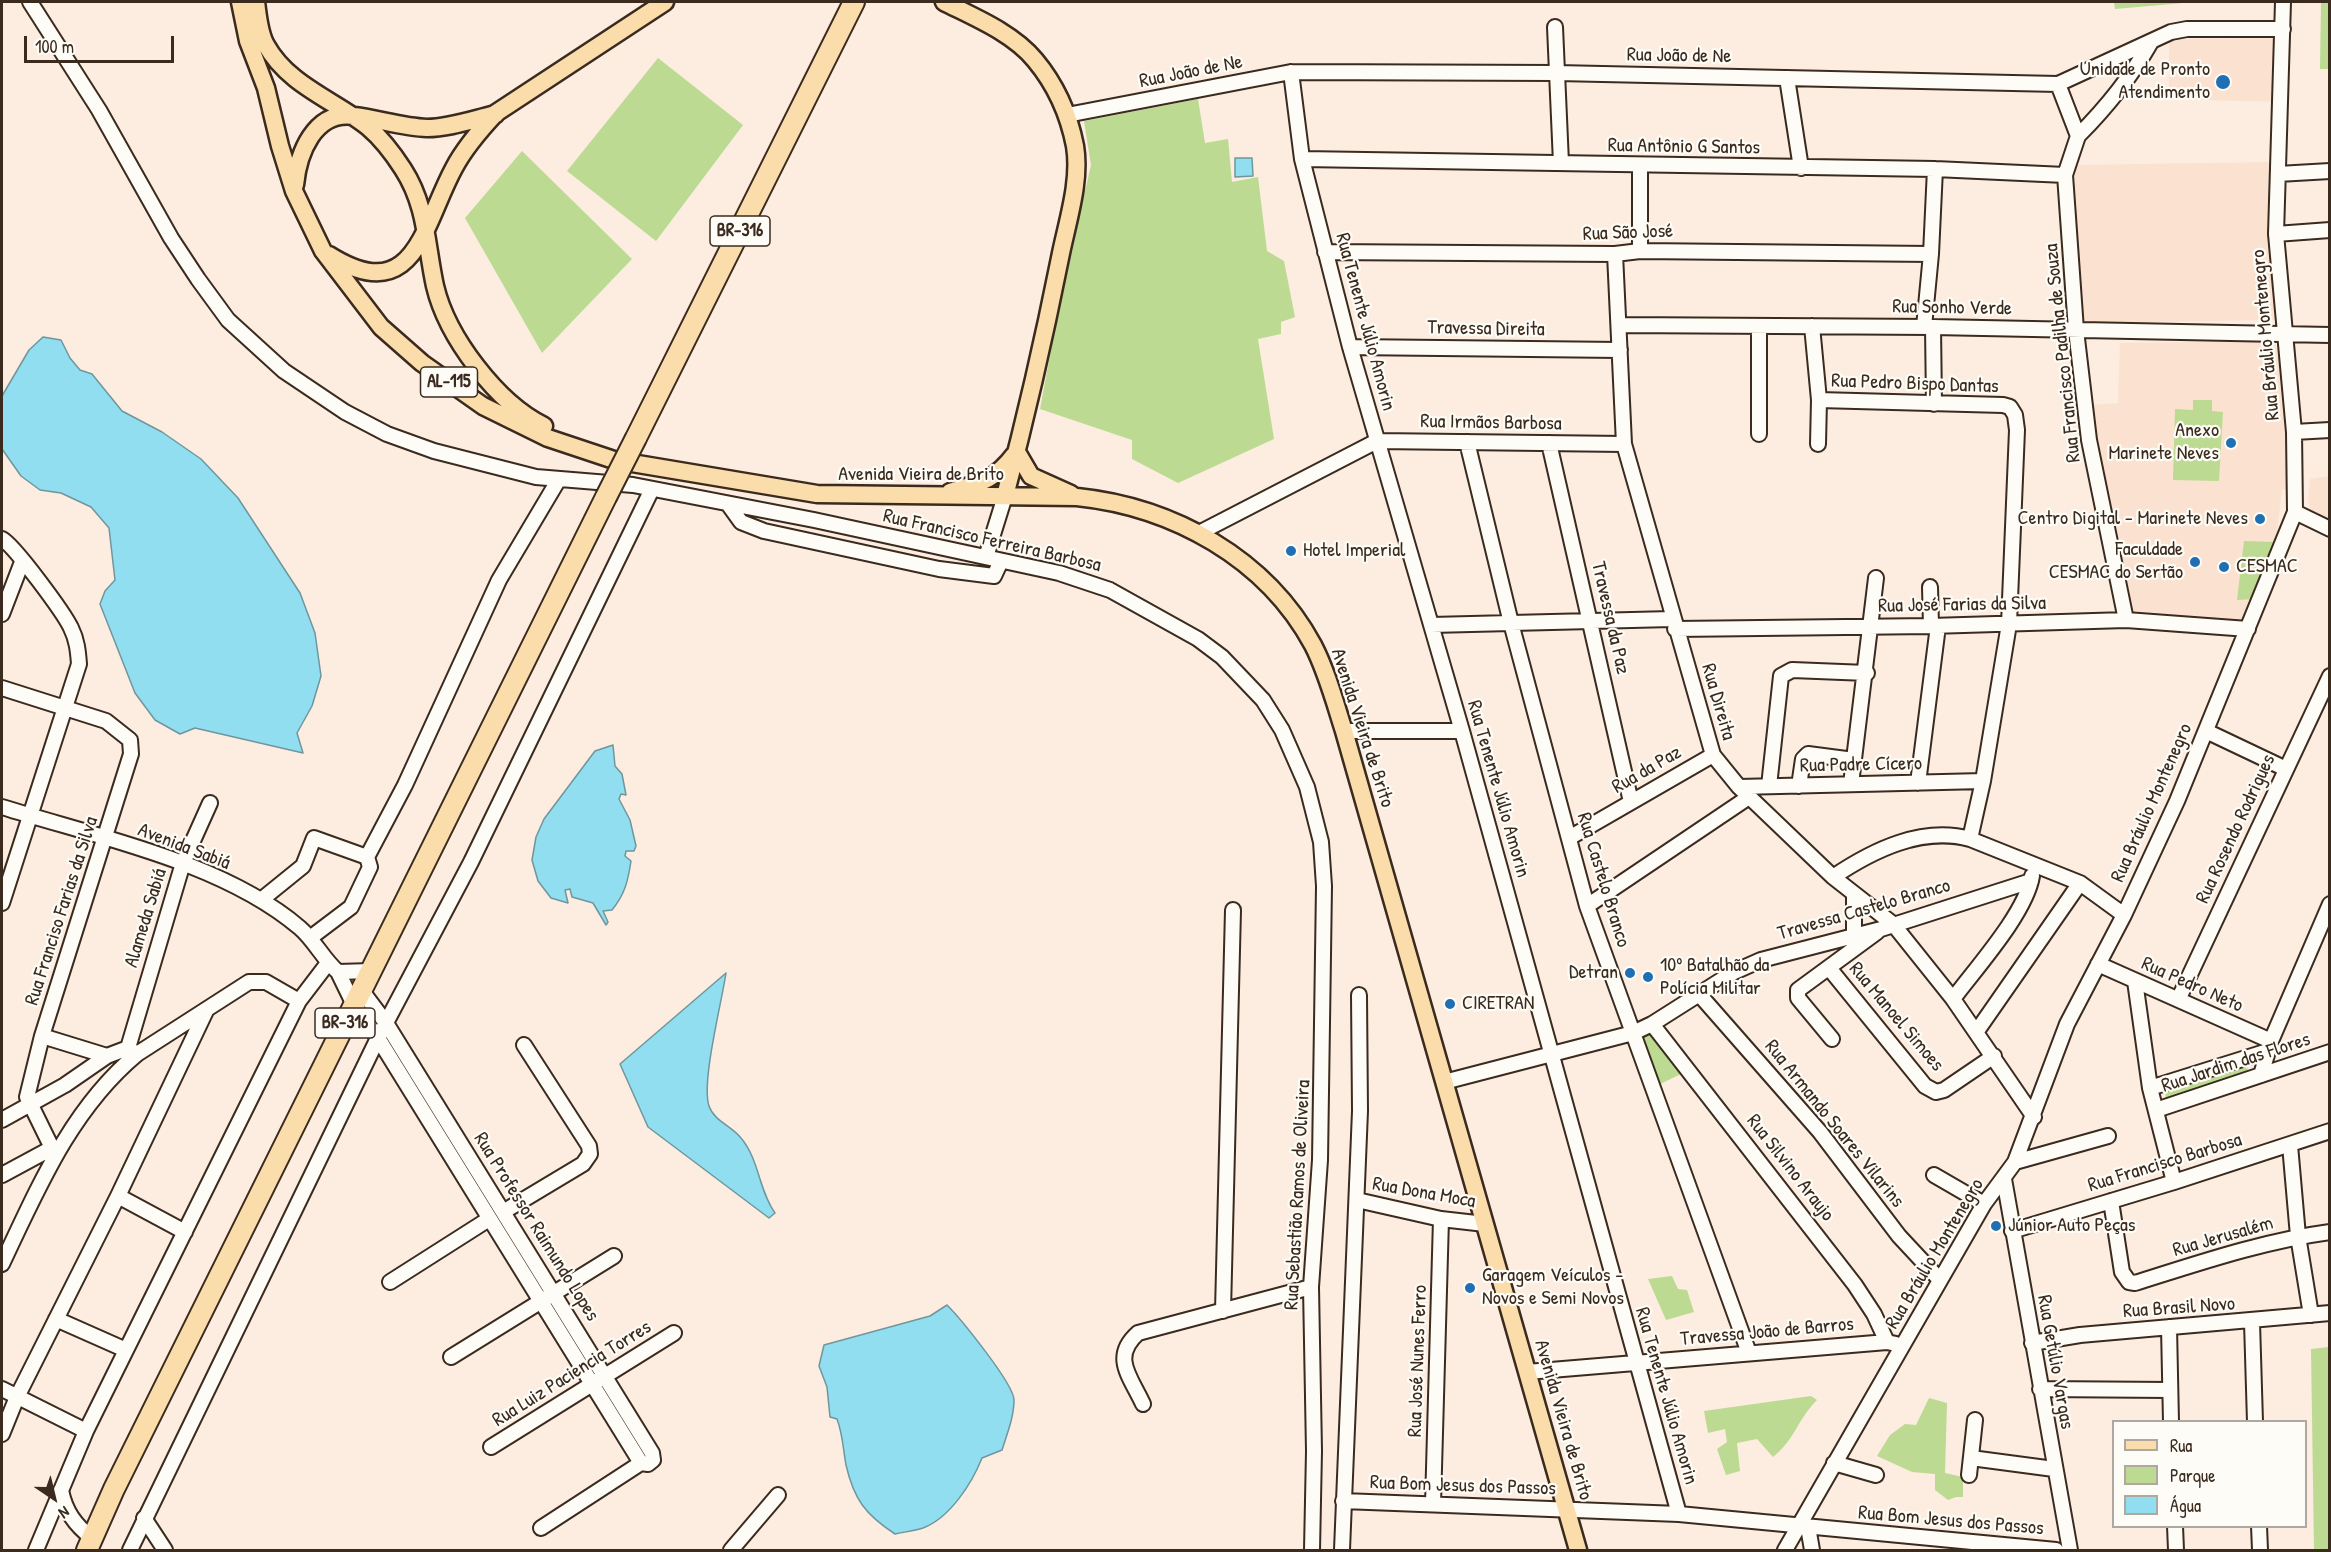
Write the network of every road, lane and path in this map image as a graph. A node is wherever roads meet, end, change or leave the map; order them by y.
1 (30, 2) edge
2 (240, 2) edge
3 (256, 2) edge
4 (665, 2) edge
5 (854, 2) edge
6 (866, 2) edge
7 (944, 2) edge
8 (2283, 2) edge
9 (843, 24) junction
10 (1555, 27) dead end
11 (2283, 29) junction
12 (2151, 42) junction
13 (1291, 72) junction
14 (1557, 73) junction
15 (1787, 78) junction
16 (2058, 84) junction
17 (496, 113) junction
18 (351, 115) junction
19 (1067, 115) junction
20 (2078, 136) junction
21 (1302, 159) junction
22 (1561, 164) junction
23 (1640, 165) junction
24 (1801, 168) junction
25 (1935, 170) junction
26 (2330, 171) edge
27 (2278, 174) junction
28 (2065, 175) junction
29 (294, 191) junction
30 (427, 229) junction
31 (2330, 230) edge
32 (2276, 234) junction
33 (323, 251) junction
34 (1640, 251) junction
35 (1325, 252) junction
36 (1615, 254) junction
37 (1931, 254) junction
38 (1620, 325) junction
39 (1759, 326) junction
40 (1812, 326) junction
41 (1929, 327) junction
42 (2076, 330) junction
43 (2330, 335) edge
44 (2283, 336) junction
45 (1350, 347) junction
46 (1620, 350) junction
47 (1819, 400) junction
48 (1934, 404) junction
49 (2330, 430) edge
50 (2294, 432) junction
51 (1759, 434) dead end
52 (1377, 441) junction
53 (1467, 441) junction
54 (1550, 444) junction
55 (1624, 444) junction
56 (1818, 444) dead end
57 (1017, 452) junction
58 (614, 460) junction
59 (559, 479) junction
60 (652, 489) junction
61 (1005, 496) junction
62 (934, 497) junction
63 (1077, 497) junction
64 (728, 504) junction
65 (2295, 512) junction
66 (2330, 529) edge
67 (1199, 533) junction
68 (2, 539) edge
69 (986, 557) junction
70 (1001, 561) junction
71 (22, 562) junction
72 (1876, 578) dead end
73 (1930, 587) dead end
74 (2, 614) edge
75 (2126, 620) junction
76 (1591, 621) junction
77 (1512, 623) junction
78 (1674, 624) junction
79 (2009, 624) junction
80 (1431, 625) junction
81 (1871, 626) junction
82 (1934, 626) junction
83 (2248, 629) junction
84 (1867, 673) junction
85 (2327, 685) edge
86 (2, 688) edge
87 (64, 709) junction
88 (1344, 731) junction
89 (1462, 731) junction
90 (2206, 731) junction
91 (1713, 755) junction
92 (1854, 760) junction
93 (2286, 769) junction
94 (1983, 781) junction
95 (1918, 783) junction
96 (1851, 784) junction
97 (1769, 786) junction
98 (1799, 786) junction
99 (1744, 792) junction
100 (1630, 802) junction
101 (210, 803) dead end
102 (2, 807) edge
103 (29, 816) junction
104 (1569, 838) junction
105 (106, 839) junction
106 (1970, 839) junction
107 (1320, 842) joint
108 (367, 857) junction
109 (183, 863) junction
110 (2033, 865) junction
111 (1833, 877) junction
112 (2031, 881) junction
113 (2080, 883) junction
114 (1854, 895) junction
115 (261, 900) junction
116 (2, 903) edge
117 (2330, 904) edge
118 (1587, 906) junction
119 (1233, 910) dead end
120 (2124, 915) junction
121 (1887, 927) junction
122 (1854, 936) junction
123 (310, 938) junction
124 (2098, 964) junction
125 (333, 968) junction
126 (1829, 968) junction
127 (371, 970) junction
128 (2135, 981) junction
129 (1698, 993) junction
130 (1359, 995) dead end
131 (358, 998) junction
132 (2179, 998) junction
133 (1953, 999) junction
134 (299, 1001) junction
135 (206, 1011) junction
136 (386, 1023) junction
137 (1652, 1024) junction
138 (1977, 1031) junction
139 (1634, 1033) junction
140 (42, 1036) junction
141 (378, 1038) junction
142 (1832, 1039) dead end
143 (524, 1045) dead end
144 (2270, 1046) junction
145 (133, 1051) junction
146 (1552, 1052) junction
147 (2330, 1052) edge
148 (107, 1056) junction
149 (1994, 1056) junction
150 (2261, 1075) junction
151 (1444, 1082) junction
152 (2150, 1088) junction
153 (29, 1105) junction
154 (2156, 1110) junction
155 (2034, 1117) junction
156 (2, 1120) edge
157 (2330, 1131) edge
158 (2108, 1136) dead end
159 (2290, 1144) junction
160 (55, 1148) junction
161 (2015, 1162) junction
162 (2, 1175) edge
163 (1934, 1175) dead end
164 (2004, 1179) junction
165 (2174, 1182) junction
166 (118, 1196) junction
167 (1356, 1200) junction
168 (2111, 1201) junction
169 (1984, 1204) junction
170 (503, 1212) junction
171 (489, 1219) junction
172 (1441, 1219) junction
173 (1485, 1224) junction
174 (2012, 1231) junction
175 (185, 1232) junction
176 (2330, 1232) edge
177 (2298, 1236) junction
178 (614, 1256) dead end
179 (2, 1264) edge
180 (1940, 1280) junction
181 (390, 1282) dead end
182 (1311, 1287) junction
183 (553, 1293) junction
184 (540, 1301) junction
185 (1223, 1311) junction
186 (2330, 1313) edge
187 (2311, 1315) junction
188 (56, 1319) junction
189 (2252, 1322) junction
190 (2169, 1327) junction
191 (674, 1333) dead end
192 (1887, 1342) junction
193 (2032, 1343) junction
194 (1902, 1346) junction
195 (126, 1350) junction
196 (1749, 1353) junction
197 (451, 1357) dead end
198 (1638, 1362) junction
199 (1527, 1372) junction
200 (605, 1376) junction
201 (591, 1385) junction
202 (2, 1389) edge
203 (2040, 1389) junction
204 (2170, 1390) junction
205 (17, 1397) junction
206 (1143, 1404) dead end
207 (1975, 1420) dead end
208 (2171, 1420) edge
209 (2255, 1420) edge
210 (86, 1431) junction
211 (2, 1434) edge
212 (491, 1447) dead end
213 (1971, 1458) junction
214 (641, 1463) junction
215 (1834, 1463) junction
216 (2054, 1469) junction
217 (1969, 1474) dead end
218 (1876, 1475) dead end
219 (61, 1490) junction
220 (778, 1495) dead end
221 (1343, 1501) junction
222 (1433, 1504) junction
223 (1568, 1509) junction
224 (1679, 1514) junction
225 (144, 1518) junction
226 (1803, 1526) junction
227 (541, 1528) dead end
228 (2175, 1528) edge
229 (2259, 1528) edge
230 (90, 1544) edge
231 (1966, 1546) edge
232 (36, 1551) edge
233 (130, 1551) edge
234 (165, 1551) edge
235 (731, 1551) edge
236 (1312, 1551) edge
237 (1342, 1551) edge
238 (1578, 1551) edge
239 (1785, 1551) edge
240 (1812, 1551) edge
241 (2056, 1551) edge
242 (2070, 1551) edge
243 (2176, 1551) edge
244 (2260, 1551) edge

1 - 59 street, Rua Francisco Ferreira Barbosa
2 - 29 main road, AL-115
3 - 18 main road
4 - 17 main road
5 - 9 highway, BR-316
6 - 9 main road
7 - 19 main road
8 - 11 street, Rua Bráulio Montenegro
9 - 127 highway, BR-316, bridge
10 - 14 street
11 - 12 street, Rua João de Ne
11 - 27 street, Rua Bráulio Montenegro
12 - 16 street, Rua João de Ne
12 - 20 street
13 - 14 street, Rua João de Ne
13 - 19 street, Rua João de Ne
13 - 21 street, Rua Tenente Júlio Amorin
14 - 15 street, Rua João de Ne
14 - 22 street
15 - 16 street, Rua João de Ne
15 - 24 street
16 - 20 street
17 - 18 main road
17 - 30 main road
18 - 29 main road
18 - 30 main road
19 - 57 main road
20 - 28 street, Rua Francisco Padilha de Souza
21 - 22 street, Rua Antônio G Santos
21 - 35 street, Rua Tenente Júlio Amorin
22 - 23 street, Rua Antônio G Santos
23 - 24 street, Rua Antônio G Santos
23 - 34 street
24 - 25 street, Rua Antônio G Santos
25 - 28 street, Rua Antônio G Santos
25 - 37 street
26 - 27 street
27 - 32 street, Rua Bráulio Montenegro
28 - 42 street, Rua Francisco Padilha de Souza
29 - 33 main road, AL-115
30 - 33 main road
30 - 58 main road
31 - 32 street
32 - 44 street, Rua Bráulio Montenegro
33 - 58 main road, AL-115
34 - 36 street, Rua São José
34 - 37 street, Rua São José
35 - 36 street, Rua São José
35 - 45 street, Rua Tenente Júlio Amorin
36 - 38 street, Rua Direita
37 - 41 street
38 - 39 street, Rua Sonho Verde
38 - 46 street, Rua Direita
39 - 40 street, Rua Sonho Verde
39 - 51 street
40 - 41 street, Rua Sonho Verde
40 - 47 street
41 - 42 street, Rua Sonho Verde
41 - 48 street
42 - 44 street, Rua Sonho Verde
42 - 75 street, Rua Francisco Padilha de Souza
43 - 44 street, Rua Sonho Verde
44 - 50 street, Rua Bráulio Montenegro
45 - 46 street, Travessa Direita
45 - 52 street, Rua Tenente Júlio Amorin
46 - 55 street, Rua Direita
47 - 48 street, Rua Pedro Bispo Dantas
47 - 56 street
48 - 79 street, Rua Pedro Bispo Dantas
49 - 50 street
50 - 65 street, Rua Bráulio Montenegro
52 - 53 street, Rua Irmãos Barbosa
52 - 67 street, Rua Irmãos Barbosa
52 - 80 street, Rua Tenente Júlio Amorin
53 - 54 street, Rua Irmãos Barbosa
53 - 77 street, Rua Castelo Branco
54 - 55 street, Rua Irmãos Barbosa
54 - 76 street, Travessa da Paz
55 - 78 street, Rua Direita
57 - 61 main road
57 - 62 main road
57 - 63 main road
58 - 62 main road, Avenida Vieira de Brito
59 - 60 street, Rua Francisco Ferreira Barbosa
59 - 108 street
60 - 64 street, Rua Francisco Ferreira Barbosa
60 - 136 street
61 - 62 main road, Avenida Vieira de Brito
61 - 63 main road, Avenida Vieira de Brito
61 - 69 street
63 - 67 main road, Avenida Vieira de Brito
64 - 69 street, Rua Francisco Ferreira Barbosa
64 - 70 street
65 - 66 street
65 - 83 street, Rua Bráulio Montenegro
67 - 88 main road, Avenida Vieira de Brito
68 - 71 street
69 - 70 street, Rua Francisco Ferreira Barbosa
70 - 107 street, Rua Francisco Ferreira Barbosa
71 - 74 street
71 - 87 street
72 - 81 street
73 - 82 street
75 - 79 street, Rua José Farias da Silva
75 - 83 street, Rua José Farias da Silva
76 - 77 street, Rua José Farias da Silva
76 - 78 street, Rua José Farias da Silva
76 - 100 street, Travessa da Paz
77 - 80 street, Rua José Farias da Silva
77 - 104 street, Rua Castelo Branco
78 - 81 street, Rua José Farias da Silva
78 - 91 street, Rua Direita
79 - 82 street, Rua José Farias da Silva
79 - 94 street
80 - 89 street, Rua Tenente Júlio Amorin
81 - 82 street, Rua José Farias da Silva
81 - 84 street
82 - 95 street
83 - 90 street, Rua Bráulio Montenegro
84 - 92 street
84 - 97 street
85 - 93 street, Rua Rosendo Rodrigues
86 - 87 street
87 - 103 street
87 - 105 street, Rua Franciso Farias da Silva
88 - 89 street
88 - 151 main road, Avenida Vieira de Brito
89 - 146 street, Rua Tenente Júlio Amorin
90 - 93 street
90 - 120 street, Rua Bráulio Montenegro
91 - 99 street, Rua Direita
91 - 100 street, Rua da Paz
92 - 96 street
92 - 98 street
93 - 132 street, Rua Rosendo Rodrigues
94 - 95 street, Rua Padre Cícero
94 - 106 street
95 - 96 street, Rua Padre Cícero
96 - 98 street, Rua Padre Cícero
97 - 98 street, Rua Padre Cícero
97 - 99 street, Rua Padre Cícero
99 - 111 street, Rua Direita
99 - 118 street
100 - 104 street, Rua da Paz
101 - 109 street, Alameda Sabiá
102 - 103 street, Avenida Sabiá
103 - 105 street, Avenida Sabiá
103 - 116 street
104 - 118 street, Rua Castelo Branco
105 - 109 street, Avenida Sabiá
105 - 140 street, Rua Franciso Farias da Silva
106 - 110 street
106 - 111 street
107 - 182 street, Rua Sebastião Ramos de Oliveira
108 - 115 street
108 - 123 street
109 - 115 street, Avenida Sabiá
109 - 145 street, Alameda Sabiá
110 - 112 street
110 - 113 street
111 - 114 street, Rua Direita
112 - 121 street, Travessa Castelo Branco
112 - 133 street
113 - 120 street
113 - 138 street
114 - 121 street, Rua Direita
114 - 122 street
115 - 123 street, Avenida Sabiá
117 - 144 street
118 - 139 street, Rua Castelo Branco
119 - 185 street
120 - 124 street, Rua Bráulio Montenegro
121 - 122 street, Travessa Castelo Branco
121 - 126 street
121 - 133 street, Rua Direita
122 - 129 street, Travessa Castelo Branco
123 - 125 street, Avenida Sabiá
124 - 128 street, Rua Pedro Neto
124 - 155 street, Rua Bráulio Montenegro
125 - 127 street
125 - 131 street, Avenida Sabiá
125 - 134 street
126 - 142 street
126 - 149 street, Rua Manoel Simoes
127 - 131 highway, BR-316
128 - 132 street, Rua Pedro Neto
128 - 152 street
129 - 137 street, Travessa Castelo Branco
129 - 180 street, Rua Armando Soares Vilarins
130 - 167 street
131 - 136 street, Rua Professor Raimundo Lopes
131 - 141 street, Rua Professor Raimundo Lopes
131 - 230 highway, BR-316
132 - 144 street, Rua Pedro Neto
133 - 138 street, Rua Direita
134 - 135 street
134 - 175 street
135 - 145 street
135 - 166 street
136 - 141 street
136 - 170 street, Rua Professor Raimundo Lopes
137 - 139 street, Travessa Castelo Branco
137 - 192 street, Rua Silvino Araujo
138 - 149 street, Rua Direita
139 - 146 street, Travessa Castelo Branco
139 - 196 street, Rua Castelo Branco
140 - 148 street
140 - 153 street, Rua Franciso Farias da Silva
141 - 171 street, Rua Professor Raimundo Lopes
141 - 225 street
143 - 170 street
144 - 150 street
144 - 152 street, Rua Jardim das Flores
145 - 148 street
145 - 160 street
146 - 151 street, Travessa Castelo Branco
146 - 198 street, Rua Tenente Júlio Amorin
147 - 150 street, Rua Jardim das Flores
148 - 153 street
149 - 155 street, Rua Direita
150 - 154 street, Rua Jardim das Flores
151 - 173 main road, Avenida Vieira de Brito
152 - 154 street
153 - 156 street
153 - 160 street
154 - 165 street
155 - 161 street, Rua Bráulio Montenegro
157 - 159 street, Rua Francisco Barbosa
158 - 161 street
159 - 165 street, Rua Francisco Barbosa
159 - 177 street
160 - 162 street
160 - 179 street
161 - 164 street, Rua Bráulio Montenegro
163 - 169 street
164 - 169 street, Rua Bráulio Montenegro
164 - 174 street, Rua Getúlio Vargas
165 - 168 street, Rua Francisco Barbosa
166 - 175 street
166 - 188 street
167 - 172 street, Rua Dona Moca
167 - 221 street
168 - 174 street, Rua Francisco Barbosa
168 - 177 street, Rua Jerusalém
169 - 180 street, Rua Bráulio Montenegro
170 - 183 street, Rua Professor Raimundo Lopes
171 - 181 street
171 - 184 street, Rua Professor Raimundo Lopes
172 - 173 street, Rua Dona Moca
172 - 222 street, Rua José Nunes Ferro
173 - 199 main road, Avenida Vieira de Brito
174 - 193 street, Rua Getúlio Vargas
175 - 195 street
176 - 177 street, Rua Jerusalém
177 - 187 street
178 - 183 street
180 - 194 street, Rua Bráulio Montenegro
182 - 185 street
182 - 236 street, Rua Sebastião Ramos de Oliveira
183 - 184 street
183 - 200 street, Rua Professor Raimundo Lopes
184 - 197 street
184 - 201 street, Rua Professor Raimundo Lopes
185 - 206 street
186 - 187 street, Rua Brasil Novo
187 - 189 street, Rua Brasil Novo
188 - 195 street
188 - 205 street
189 - 190 street, Rua Brasil Novo
189 - 209 street
190 - 193 street, Rua Brasil Novo
190 - 204 street
191 - 200 street, Rua Luiz Paciencia Torres
192 - 194 street, Travessa João de Barros
192 - 196 street, Travessa João de Barros
193 - 203 street, Rua Getúlio Vargas
194 - 215 street, Rua Bráulio Montenegro
195 - 210 street
196 - 198 street, Travessa João de Barros
198 - 199 street, Travessa João de Barros
198 - 224 street, Rua Tenente Júlio Amorin
199 - 223 main road, Avenida Vieira de Brito
200 - 201 street, Rua Luiz Paciencia Torres
200 - 214 street, Rua Professor Raimundo Lopes
201 - 212 street, Rua Luiz Paciencia Torres
201 - 214 street, Rua Professor Raimundo Lopes
202 - 205 street
203 - 204 street
203 - 216 street, Rua Getúlio Vargas
204 - 208 street
205 - 210 street
205 - 211 street
207 - 213 street
210 - 219 street
213 - 216 street
213 - 217 street
214 - 227 street
215 - 218 street
215 - 226 street, Rua Bráulio Montenegro
216 - 242 street, Rua Getúlio Vargas
219 - 230 street
219 - 232 street
220 - 235 street
221 - 222 street, Rua Bom Jesus dos Passos
221 - 237 street
222 - 223 street, Rua Bom Jesus dos Passos
223 - 224 street, Rua Bom Jesus dos Passos
223 - 238 main road, Avenida Vieira de Brito
224 - 226 street, Rua Bom Jesus dos Passos
225 - 233 street
225 - 234 street
226 - 231 street, Rua Bom Jesus dos Passos
226 - 239 street, Rua Bráulio Montenegro
226 - 240 street
228 - 243 street
229 - 244 street
231 - 241 street, Rua Bom Jesus dos Passos

